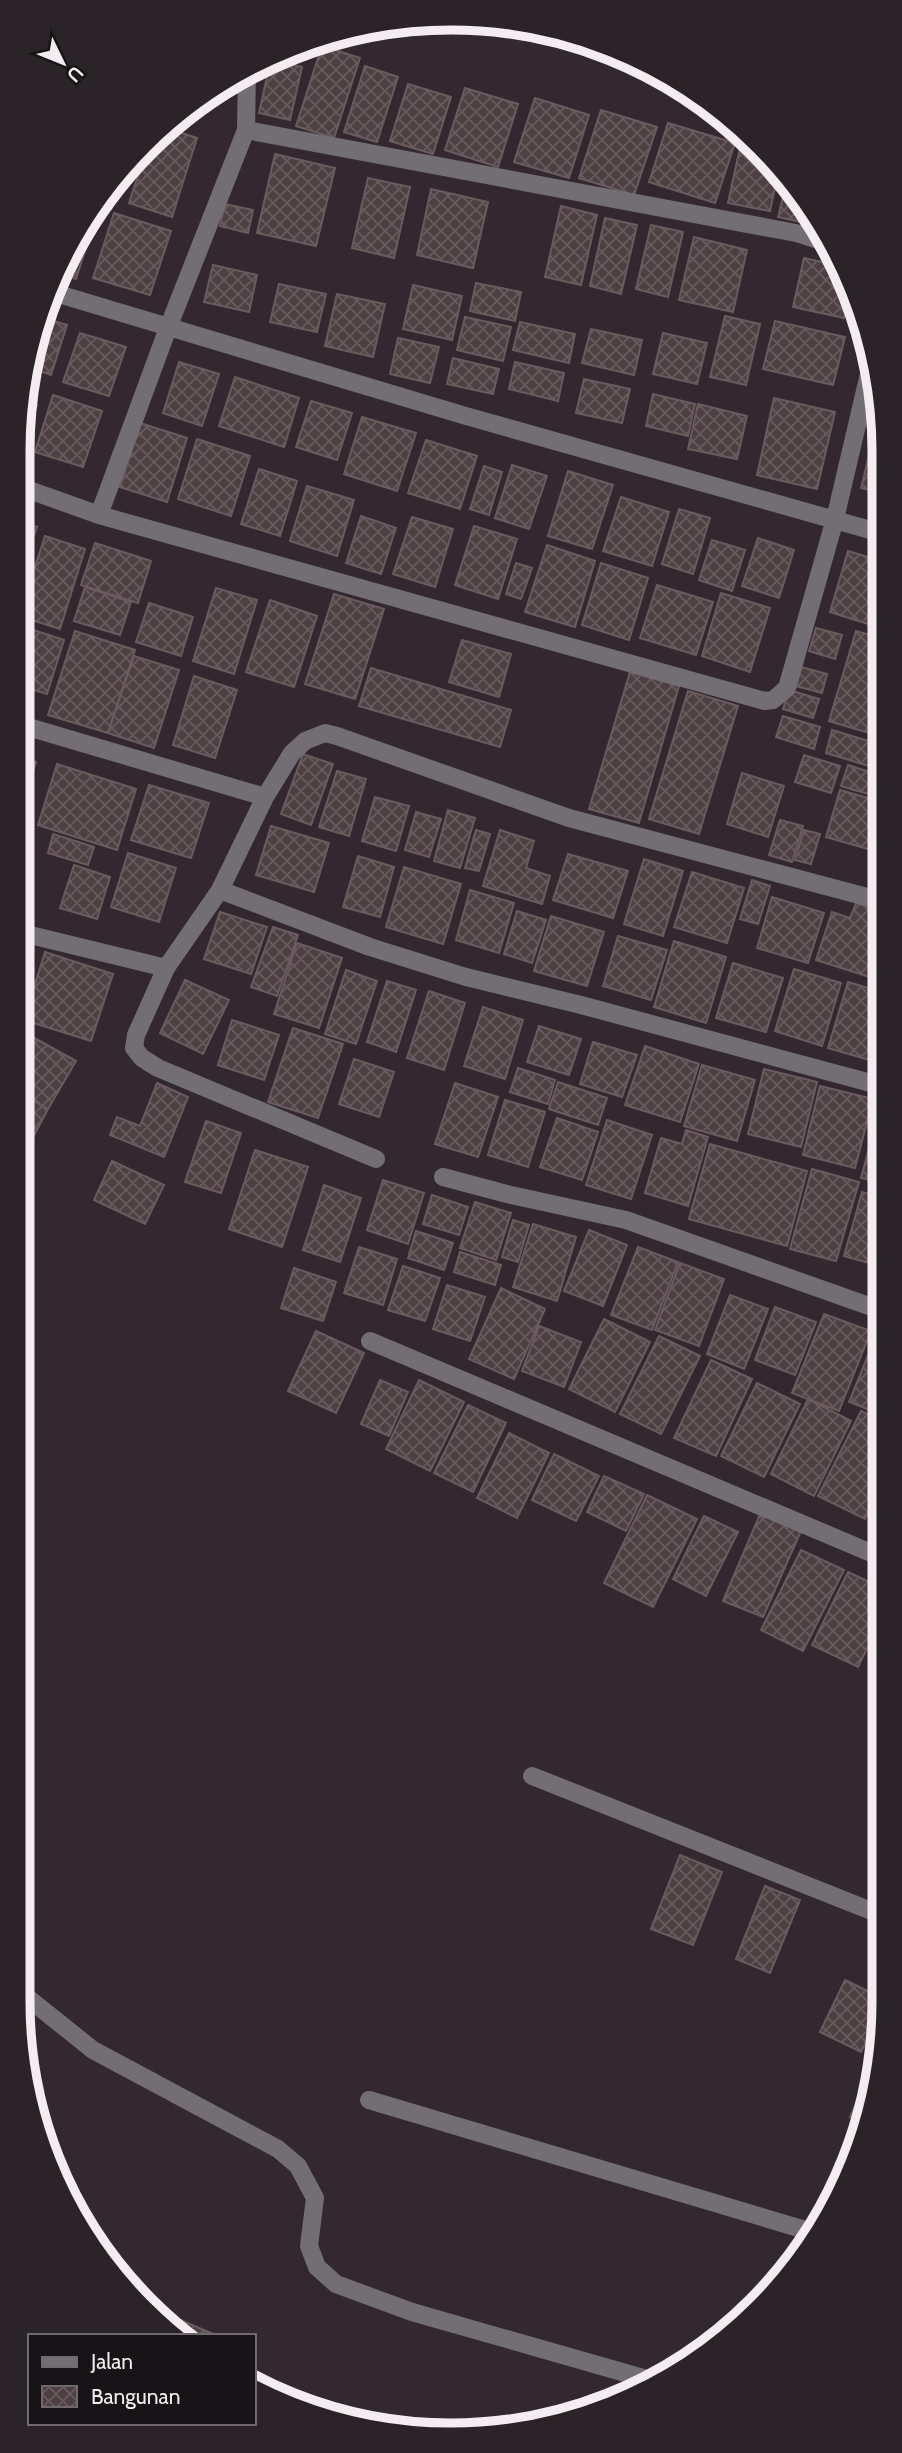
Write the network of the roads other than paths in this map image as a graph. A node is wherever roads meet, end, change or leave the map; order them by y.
1 (247, 82) edge
2 (246, 130) junction
3 (815, 239) edge
4 (60, 295) edge
5 (167, 328) junction
6 (867, 384) edge
7 (30, 490) edge
8 (99, 515) junction
9 (835, 519) junction
10 (872, 530) edge
11 (30, 728) edge
12 (265, 797) junction
13 (220, 890) junction
14 (872, 898) edge
15 (30, 935) edge
16 (166, 968) junction
17 (872, 1083) edge
18 (376, 1159) dead end
19 (443, 1177) dead end
20 (872, 1307) edge
21 (370, 1341) dead end
22 (872, 1553) edge
23 (532, 1776) dead end
24 (872, 1911) edge
25 (30, 2000) edge
26 (369, 2100) dead end
27 (805, 2230) edge
28 (642, 2378) edge

1 - 2 street
2 - 3 street
2 - 5 street
4 - 5 street
5 - 8 street
5 - 9 street
6 - 9 street
7 - 8 street
8 - 9 street
9 - 10 street
11 - 12 street
12 - 13 street
12 - 14 street
13 - 16 street
13 - 17 street
15 - 16 street
16 - 18 street
19 - 20 street
21 - 22 street
23 - 24 street
25 - 28 street
26 - 27 street

